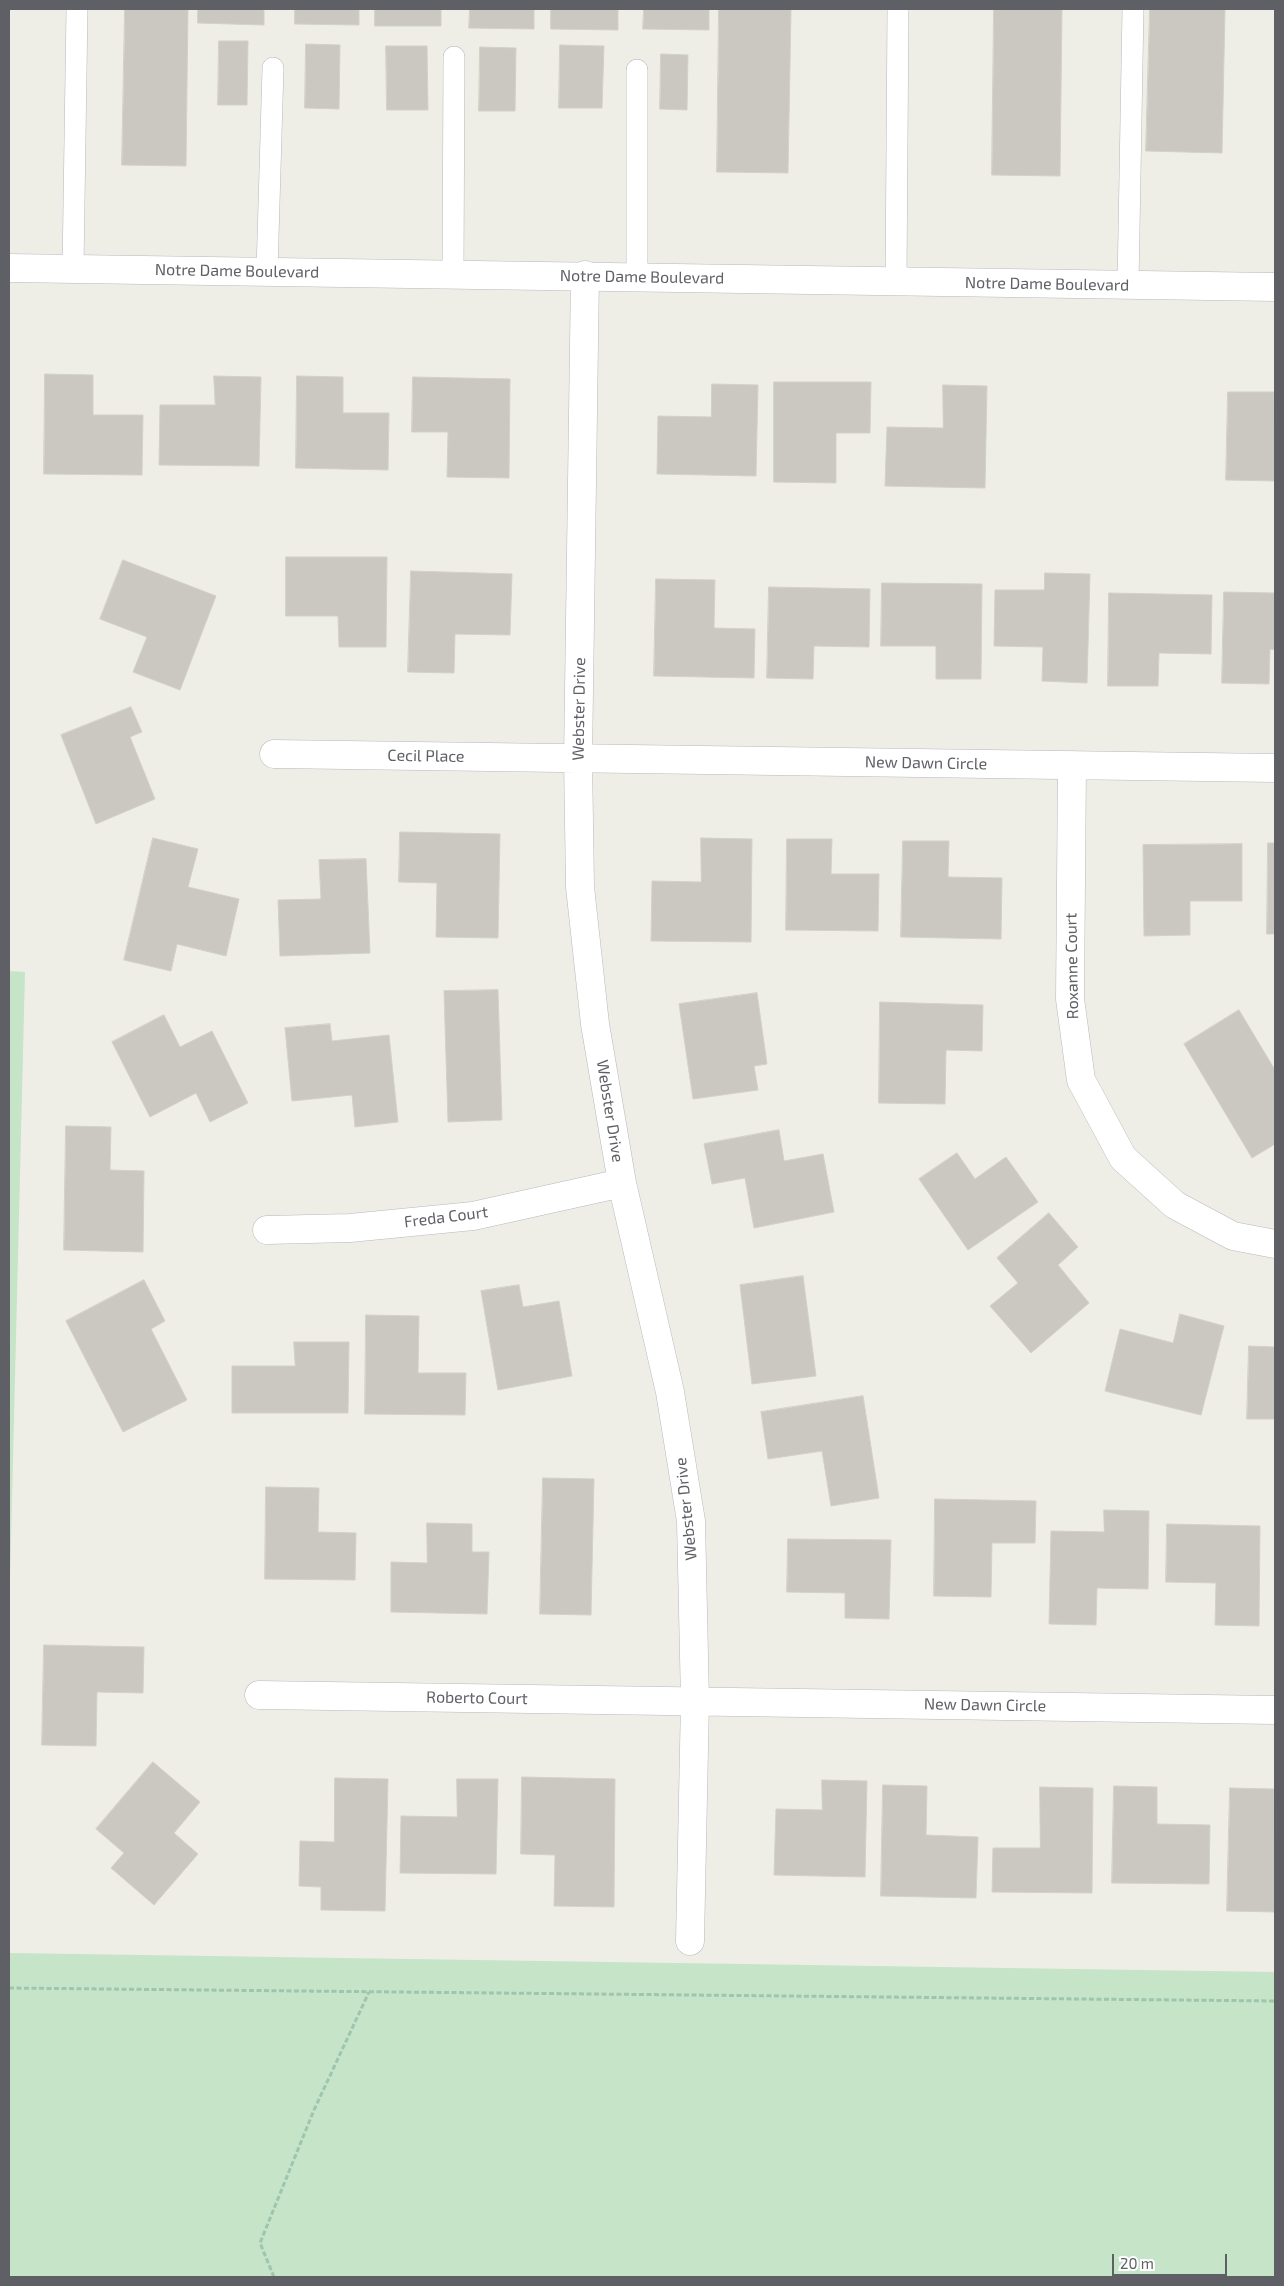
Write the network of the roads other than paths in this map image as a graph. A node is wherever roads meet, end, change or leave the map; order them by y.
1 (77, 9) edge
2 (898, 9) edge
3 (1133, 9) edge
4 (454, 57) dead end
5 (273, 68) dead end
6 (637, 70) dead end
7 (9, 268) edge
8 (73, 269) junction
9 (267, 272) junction
10 (454, 274) junction
11 (586, 276) junction
12 (636, 277) junction
13 (896, 281) junction
14 (1128, 285) junction
15 (1275, 287) edge
16 (274, 754) dead end
17 (578, 759) junction
18 (1072, 765) junction
19 (1275, 768) edge
20 (622, 1183) junction
21 (267, 1230) dead end
22 (1275, 1244) edge
23 (259, 1695) dead end
24 (695, 1700) junction
25 (1275, 1710) edge
26 (690, 1941) dead end

1 - 8 lane
2 - 13 lane
3 - 14 lane
4 - 10 lane
5 - 9 lane
6 - 12 lane
7 - 8 street, Notre Dame Boulevard
8 - 9 street, Notre Dame Boulevard
9 - 10 street, Notre Dame Boulevard
10 - 11 street, Notre Dame Boulevard
11 - 12 street, Notre Dame Boulevard
11 - 17 street, Webster Drive
12 - 13 street, Notre Dame Boulevard
13 - 14 street, Notre Dame Boulevard
14 - 15 street, Notre Dame Boulevard
16 - 17 street, Cecil Place
17 - 18 street, New Dawn Circle
17 - 20 street, Webster Drive
18 - 19 street, New Dawn Circle
18 - 22 street, Roxanne Court
20 - 21 street, Freda Court
20 - 24 street, Webster Drive
23 - 24 street, Roberto Court
24 - 25 street, New Dawn Circle
24 - 26 street, Webster Drive

